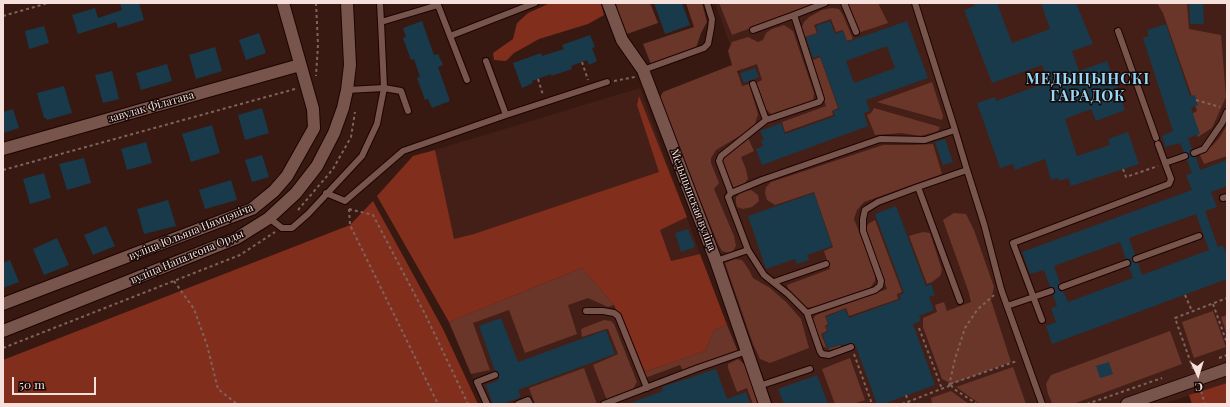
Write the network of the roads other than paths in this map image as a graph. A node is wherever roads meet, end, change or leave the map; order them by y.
1 (283, 3) edge
2 (347, 3) edge
3 (380, 3) edge
4 (535, 3) edge
5 (608, 3) edge
6 (707, 3) edge
7 (825, 3) edge
8 (844, 3) edge
9 (915, 3) edge
10 (438, 4) edge
11 (794, 15) junction
12 (381, 22) junction
13 (753, 30) dead end
14 (1118, 30) dead end
15 (856, 32) dead end
16 (450, 36) junction
17 (486, 61) dead end
18 (294, 67) junction
19 (644, 73) junction
20 (467, 80) dead end
21 (607, 82) road end
22 (753, 84) dead end
23 (384, 88) junction
24 (348, 90) junction
25 (408, 111) dead end
26 (1227, 112) edge
27 (506, 115) junction
28 (766, 120) junction
29 (955, 130) junction
30 (3, 150) edge
31 (1194, 153) dead end
32 (1185, 156) dead end
33 (1165, 163) junction
34 (967, 170) junction
35 (918, 187) junction
36 (326, 193) junction
37 (731, 193) junction
38 (269, 218) junction
39 (1199, 236) dead end
40 (748, 250) junction
41 (1136, 259) dead end
42 (716, 261) junction
43 (1127, 263) dead end
44 (826, 264) dead end
45 (774, 282) junction
46 (1062, 287) dead end
47 (1051, 291) dead end
48 (1034, 297) junction
49 (960, 301) dead end
50 (3, 304) edge
51 (1007, 306) junction
52 (586, 311) dead end
53 (807, 313) junction
54 (1042, 320) dead end
55 (3, 331) edge
56 (851, 347) road end
57 (747, 351) junction
58 (810, 369) dead end
59 (1227, 369) edge
60 (495, 375) dead end
61 (759, 386) junction
62 (647, 388) junction
63 (487, 404) edge
64 (518, 404) edge
65 (530, 404) edge
66 (604, 404) edge
67 (765, 404) edge
68 (1042, 404) edge
69 (1128, 404) edge

1 - 18 street, вуліца Юльяна Нямцэвіча
2 - 24 street, вуліца Напалеона Орды
3 - 12 lane
4 - 16 lane
5 - 19 street, Медыцынская вуліца
6 - 19 lane
7 - 11 lane
8 - 15 lane
9 - 29 lane
10 - 12 lane
10 - 16 lane
11 - 13 lane
11 - 28 lane
12 - 23 lane
14 - 33 lane
16 - 20 lane
17 - 27 lane
18 - 30 street, завулак Філатава
18 - 50 street, вуліца Юльяна Нямцэвіча
19 - 42 street, Медыцынская вуліца
21 - 27 lane
22 - 28 lane
23 - 24 lane
23 - 25 lane
23 - 36 lane
24 - 38 street, вуліца Напалеона Орды
26 - 31 lane
27 - 36 lane
28 - 37 lane
29 - 34 lane
29 - 37 lane
32 - 33 lane
33 - 48 lane
34 - 35 lane
34 - 51 lane
35 - 49 lane
35 - 53 lane
36 - 38 lane
37 - 40 lane
38 - 55 street, вуліца Напалеона Орды
39 - 41 lane
40 - 42 lane
40 - 45 lane
42 - 57 street, Медыцынская вуліца
43 - 46 lane
44 - 45 lane
45 - 53 lane
47 - 48 lane
48 - 51 lane
48 - 54 lane
51 - 68 lane
52 - 62 lane
53 - 56 lane
57 - 61 street, Медыцынская вуліца
57 - 62 lane
58 - 61 lane
59 - 69 street
60 - 63 lane
61 - 67 street, Медыцынская вуліца
62 - 66 lane
64 - 65 lane

